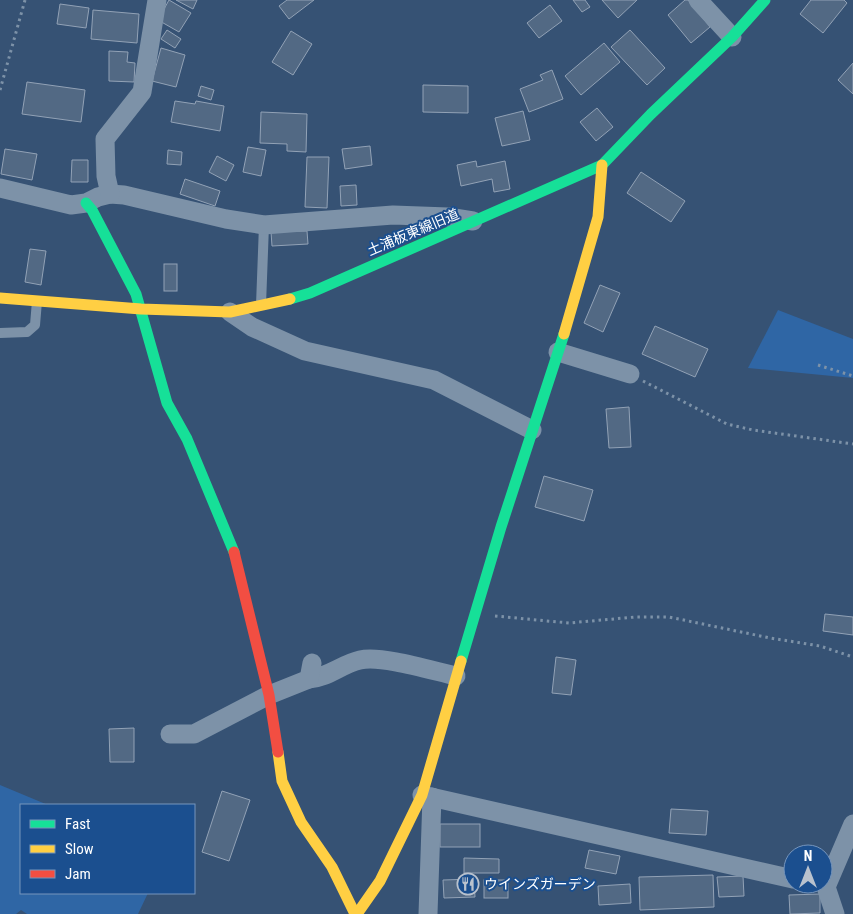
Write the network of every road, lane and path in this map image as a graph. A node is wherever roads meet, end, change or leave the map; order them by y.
1 (24, 0) edge
2 (157, 0) edge
3 (698, 0) edge
4 (765, 0) edge
5 (732, 37) junction
6 (0, 90) edge
7 (602, 165) junction
8 (0, 188) edge
9 (110, 194) junction
10 (86, 203) junction
11 (475, 222) junction
12 (264, 225) junction
13 (0, 298) edge
14 (37, 300) junction
15 (261, 306) junction
16 (142, 309) junction
17 (230, 312) junction
18 (0, 333) edge
19 (558, 352) junction
20 (818, 365) dead end
21 (630, 374) joint
22 (853, 376) edge
23 (532, 430) junction
24 (853, 444) edge
25 (475, 614) junction
26 (853, 657) edge
27 (456, 676) junction
28 (268, 695) junction
29 (170, 734) dead end
30 (427, 796) junction
31 (853, 824) edge
32 (833, 861) edge
33 (783, 877) edge
34 (825, 894) edge
35 (356, 914) edge
36 (428, 914) edge
37 (835, 914) edge

1 - 6 path
2 - 9 street
3 - 5 street
4 - 5 street, 土浦板東線旧道
5 - 7 street, 土浦板東線旧道
7 - 11 street, 土浦板東線旧道
7 - 19 street
8 - 10 street
9 - 10 street
9 - 12 street
10 - 16 street
11 - 12 street
11 - 15 street, 土浦板東線旧道
12 - 15 lane
13 - 14 street, 土浦板東線旧道
14 - 16 street, 土浦板東線旧道
14 - 18 lane
15 - 17 street, 土浦板東線旧道
16 - 17 street, 土浦板東線旧道
16 - 28 street
17 - 23 street
19 - 21 street
19 - 23 street
20 - 22 path
21 - 24 path
23 - 25 street
25 - 26 path
25 - 27 street
27 - 28 street
27 - 30 street
28 - 29 street
28 - 35 street
30 - 33 street
30 - 35 street
30 - 36 street
31 - 32 street
34 - 37 street

